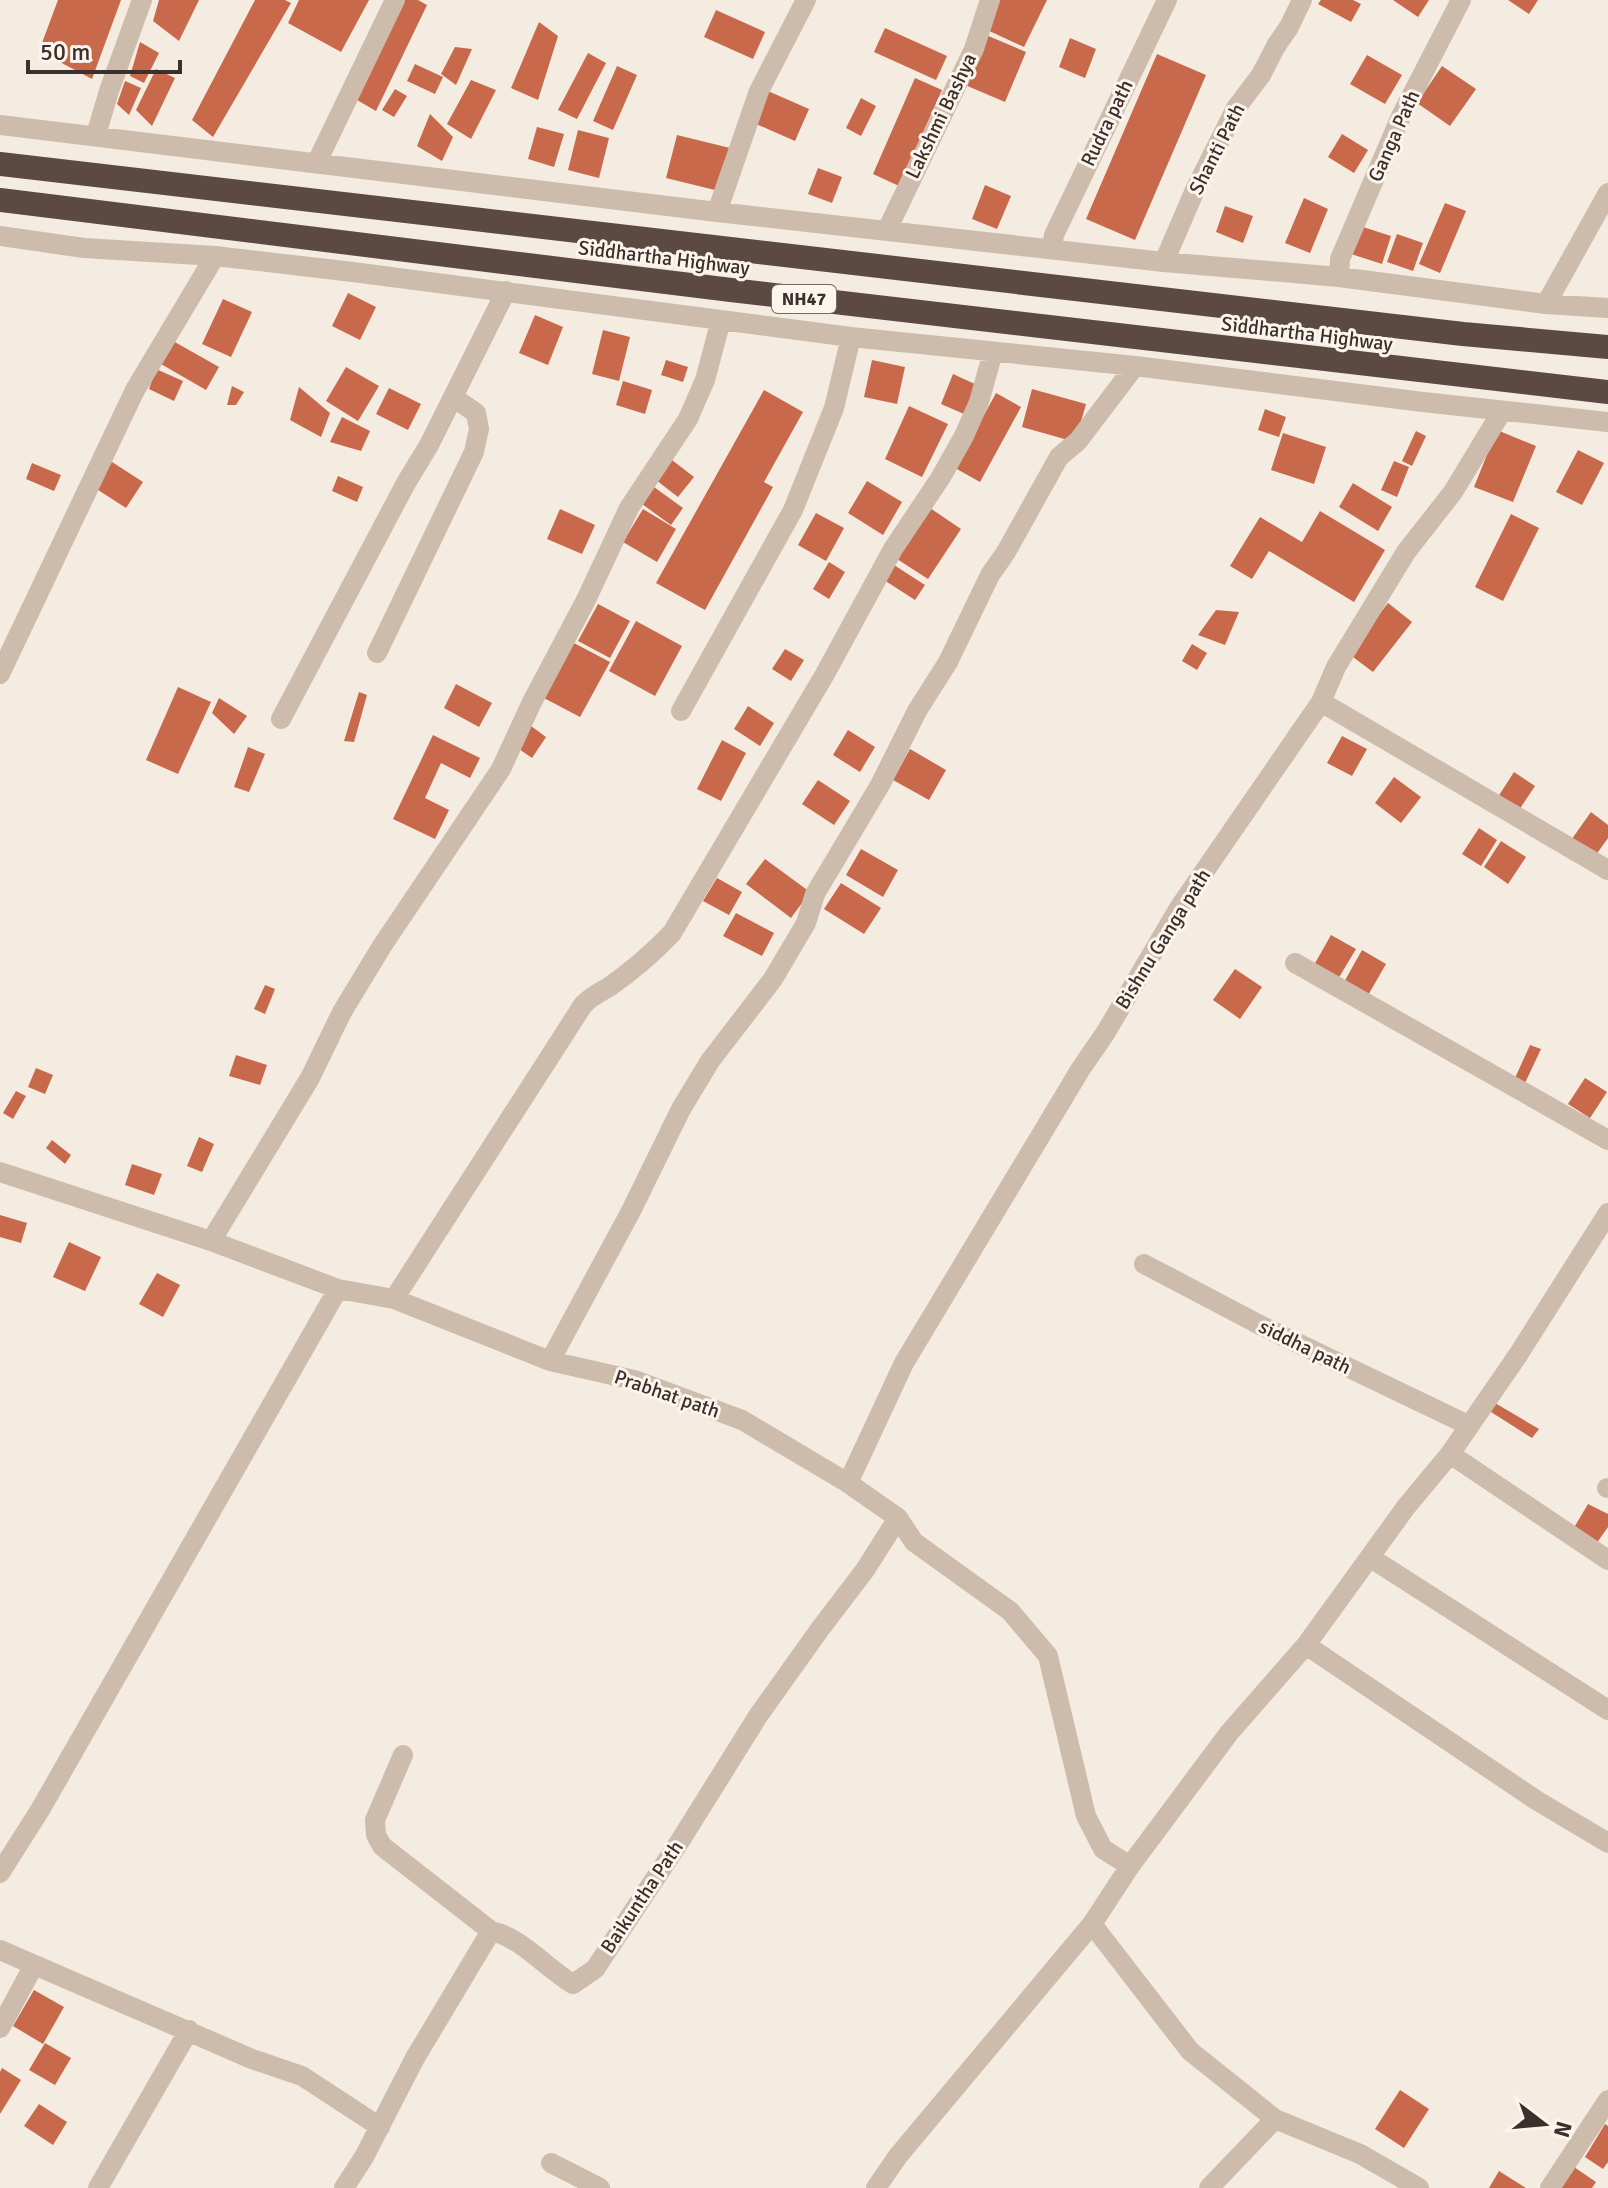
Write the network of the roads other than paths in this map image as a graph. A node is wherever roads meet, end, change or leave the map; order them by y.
1 (142, 0) edge
2 (395, 0) edge
3 (806, 0) edge
4 (990, 0) edge
5 (1167, 0) edge
6 (1302, 0) edge
7 (1461, 0) edge
8 (0, 125) edge
9 (96, 135) junction
10 (317, 162) junction
11 (0, 164) edge
12 (90, 175) junction
13 (1608, 193) edge
14 (0, 200) edge
15 (86, 211) junction
16 (717, 212) junction
17 (887, 230) junction
18 (0, 236) edge
19 (1052, 249) junction
20 (215, 256) junction
21 (1164, 262) junction
22 (1339, 277) junction
23 (506, 291) junction
24 (1546, 304) junction
25 (1608, 308) edge
26 (721, 320) junction
27 (851, 337) junction
28 (1608, 347) edge
29 (993, 352) junction
30 (1135, 366) junction
31 (1608, 392) edge
32 (453, 397) junction
33 (1502, 411) junction
34 (1608, 422) edge
35 (377, 653) dead end
36 (3, 659) edge
37 (1321, 702) junction
38 (681, 711) dead end
39 (281, 719) dead end
40 (1608, 870) edge
41 (1295, 963) dead end
42 (1608, 1140) edge
43 (0, 1172) edge
44 (1608, 1213) edge
45 (211, 1241) junction
46 (1144, 1264) dead end
47 (338, 1289) junction
48 (394, 1299) junction
49 (550, 1361) junction
50 (1468, 1425) junction
51 (1450, 1454) junction
52 (848, 1483) junction
53 (898, 1518) junction
54 (1371, 1558) junction
55 (1608, 1560) edge
56 (1306, 1645) junction
57 (1608, 1710) edge
58 (403, 1755) dead end
59 (1608, 1843) edge
60 (1130, 1866) junction
61 (0, 1873) edge
62 (1092, 1924) junction
63 (491, 1931) junction
64 (0, 1950) edge
65 (34, 1965) junction
66 (0, 2028) edge
67 (189, 2030) junction
68 (1608, 2100) edge
69 (1275, 2119) junction
70 (380, 2127) junction
71 (551, 2163) dead end
72 (98, 2188) edge
73 (344, 2188) edge
74 (600, 2188) edge
75 (876, 2188) edge
76 (1209, 2188) edge
77 (1419, 2188) edge
78 (1550, 2188) edge

1 - 9 street
2 - 10 street
3 - 16 street
4 - 17 street, Lakshmi Bashya
5 - 19 street, Rudra path
6 - 21 street, Shanti Path
7 - 22 street, Ganga Path
8 - 9 street
9 - 10 street
10 - 16 street
11 - 12 highway, Siddhartha Highway / NH47
12 - 15 highway
12 - 28 highway, Siddhartha Highway / NH47
13 - 24 street
14 - 15 highway, Siddhartha Highway / NH47
15 - 31 highway, Siddhartha Highway / NH47
16 - 17 street
17 - 19 street
18 - 20 street
19 - 21 street
20 - 23 street
20 - 36 street
21 - 22 street
22 - 24 street
23 - 26 street
23 - 32 street
24 - 25 street
26 - 27 street
26 - 45 street
27 - 29 street
27 - 38 street
29 - 30 street
29 - 48 street
30 - 33 street
30 - 49 street
32 - 35 street
32 - 39 street
33 - 34 street
33 - 37 street, Bishnu Ganga path
37 - 40 street
37 - 52 street, Bishnu Ganga path
41 - 42 street
43 - 45 street, Prabhat path
44 - 50 street
45 - 47 street, Prabhat path
46 - 50 street, siddha path
47 - 48 street, Prabhat path
47 - 61 street
48 - 49 street, Prabhat path
49 - 52 street, Prabhat path
50 - 51 street
51 - 54 street
51 - 55 street
52 - 53 street, Prabhat path
53 - 60 street, Prabhat path
53 - 63 street, Baikuntha Path
54 - 56 street
54 - 57 street
56 - 59 street
56 - 60 street
58 - 63 street
60 - 62 street
62 - 69 street
62 - 75 street
63 - 70 street
64 - 65 street
65 - 66 street
65 - 67 street
67 - 70 street
67 - 72 street
68 - 78 street
69 - 76 street
69 - 77 street
70 - 73 street
71 - 74 street

